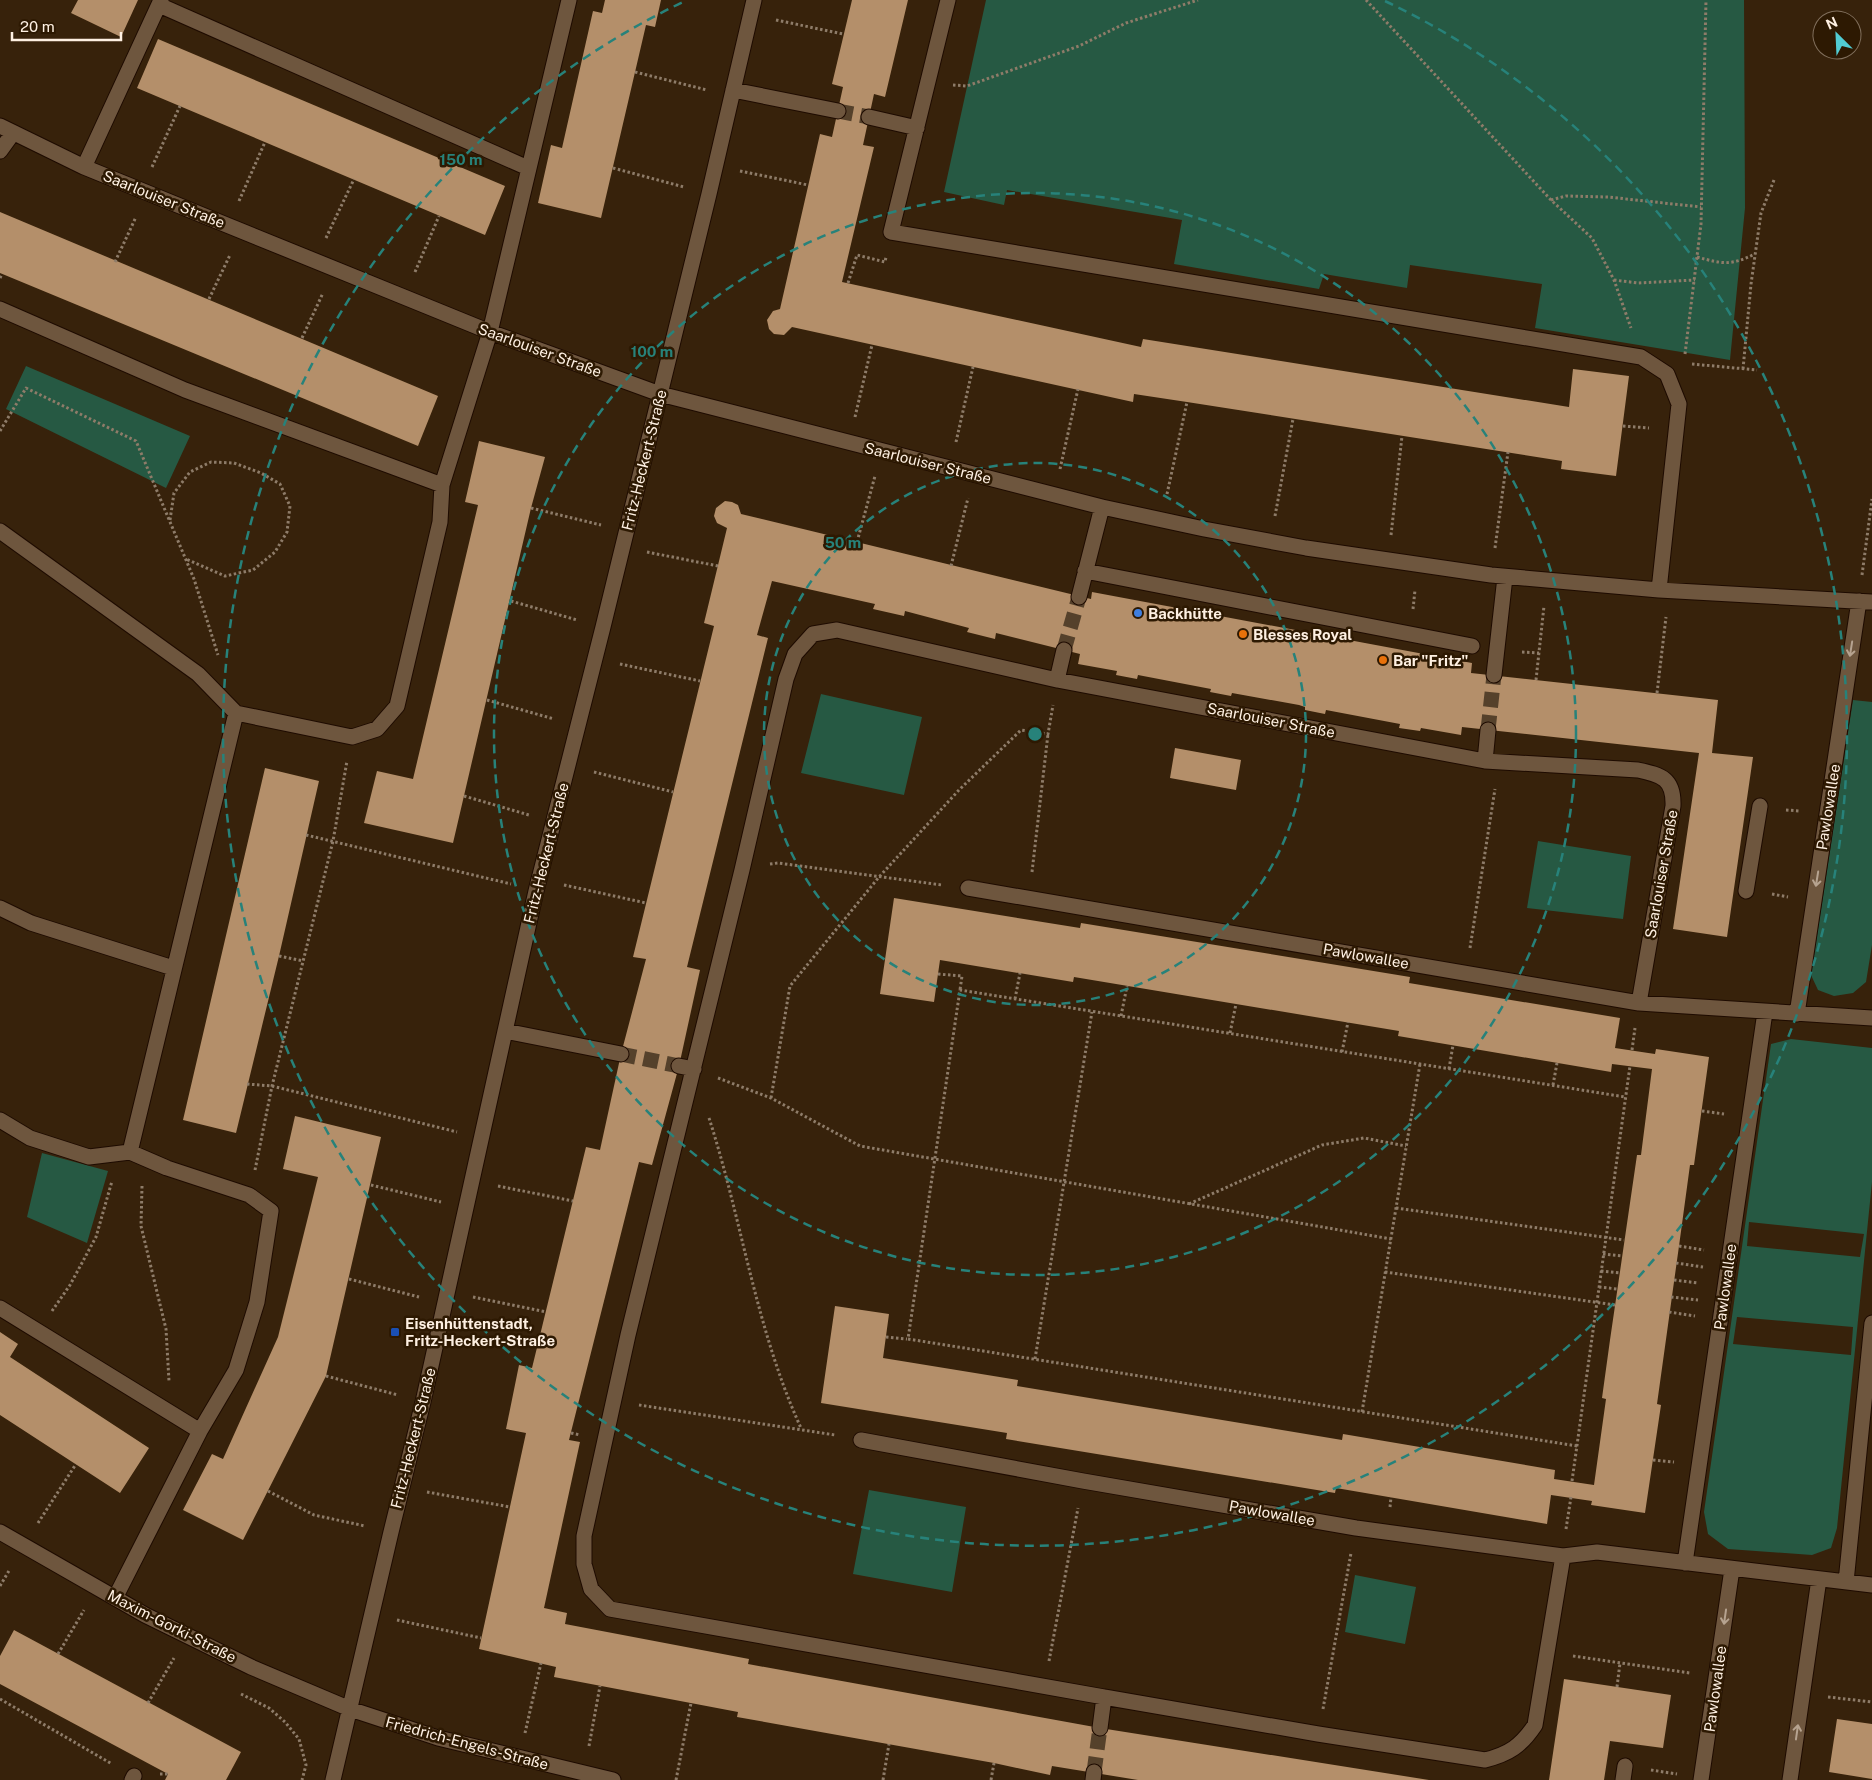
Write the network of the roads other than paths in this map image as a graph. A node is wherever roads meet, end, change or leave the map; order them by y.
1 (569, 0) edge
2 (948, 0) edge
3 (160, 3) edge
4 (752, 7) edge
5 (732, 93) junction
6 (838, 111) tunnel mouth
7 (869, 117) tunnel mouth
8 (917, 128) junction
9 (6, 129) edge
10 (0, 151) edge
11 (84, 167) junction
12 (528, 168) junction
13 (0, 309) edge
14 (490, 332) junction
15 (660, 394) junction
16 (442, 485) junction
17 (1102, 507) junction
18 (0, 532) edge
19 (1085, 571) junction
20 (1498, 576) junction
21 (1664, 590) junction
22 (1079, 597) tunnel mouth
23 (1865, 601) edge
24 (1472, 646) dead end
25 (1064, 650) tunnel mouth
26 (1494, 675) tunnel mouth
27 (1057, 680) junction
28 (236, 713) junction
29 (1488, 730) tunnel mouth
30 (1492, 761) junction
31 (1760, 806) dead end
32 (968, 888) road end
33 (1746, 891) dead end
34 (0, 908) edge
35 (173, 968) junction
36 (1639, 1003) junction
37 (1765, 1012) junction
38 (1797, 1014) junction
39 (1872, 1018) edge
40 (505, 1031) junction
41 (621, 1054) tunnel mouth
42 (679, 1066) tunnel mouth
43 (694, 1069) junction
44 (0, 1120) edge
45 (130, 1152) junction
46 (0, 1308) edge
47 (1872, 1323) edge
48 (200, 1431) junction
49 (861, 1440) road end
50 (0, 1532) edge
51 (1563, 1556) junction
52 (1685, 1563) junction
53 (1732, 1569) junction
54 (1819, 1579) junction
55 (1846, 1582) junction
56 (1872, 1586) edge
57 (115, 1598) junction
58 (1104, 1697) junction
59 (350, 1709) junction
60 (1100, 1728) tunnel mouth
61 (1702, 1778) edge
62 (333, 1780) edge
63 (613, 1780) edge
64 (1790, 1780) edge

1 - 12 street
2 - 8 street
3 - 11 street
3 - 12 street
4 - 5 street, Fritz-Heckert-Straße
5 - 6 street
5 - 15 street, Fritz-Heckert-Straße
7 - 8 street
8 - 21 street
9 - 10 street
9 - 11 street, Saarlouiser Straße
11 - 14 street, Saarlouiser Straße
12 - 14 street
13 - 16 street
14 - 15 street, Saarlouiser Straße
14 - 16 street
15 - 17 street, Saarlouiser Straße
15 - 40 street, Fritz-Heckert-Straße
16 - 28 street
17 - 19 street
17 - 20 street, Saarlouiser Straße
18 - 28 street
19 - 22 street
19 - 24 street
20 - 21 street, Saarlouiser Straße
20 - 26 street
21 - 23 street, Saarlouiser Straße
23 -> 38 street, Pawlowallee
25 - 27 street
27 - 30 street, Saarlouiser Straße
27 - 43 street, Saarlouiser Straße
28 - 35 street
29 - 30 street
30 - 36 street, Saarlouiser Straße
31 - 33 street
32 - 36 street, Pawlowallee
34 - 35 street
35 - 45 street
36 - 37 street, Pawlowallee
37 - 38 street, Pawlowallee
37 - 52 street, Pawlowallee
38 - 39 street, Pawlowallee
40 - 41 street
40 - 59 street, Fritz-Heckert-Straße
42 - 43 street
43 - 58 street, Saarlouiser Straße
44 - 45 street
45 - 48 street
46 - 48 street
47 - 55 street
48 - 57 street
49 - 51 street, Pawlowallee
50 - 57 street, Maxim-Gorki-Straße
51 - 52 street, Pawlowallee
51 - 58 street, Saarlouiser Straße
52 - 53 street, Pawlowallee
53 - 54 street, Pawlowallee
53 -> 61 street, Pawlowallee
54 - 55 street, Pawlowallee
64 -> 54 street
55 - 56 street, Pawlowallee
57 - 59 street, Maxim-Gorki-Straße
58 - 60 street
59 - 62 street, Fritz-Heckert-Straße
59 - 63 street, Friedrich-Engels-Straße

